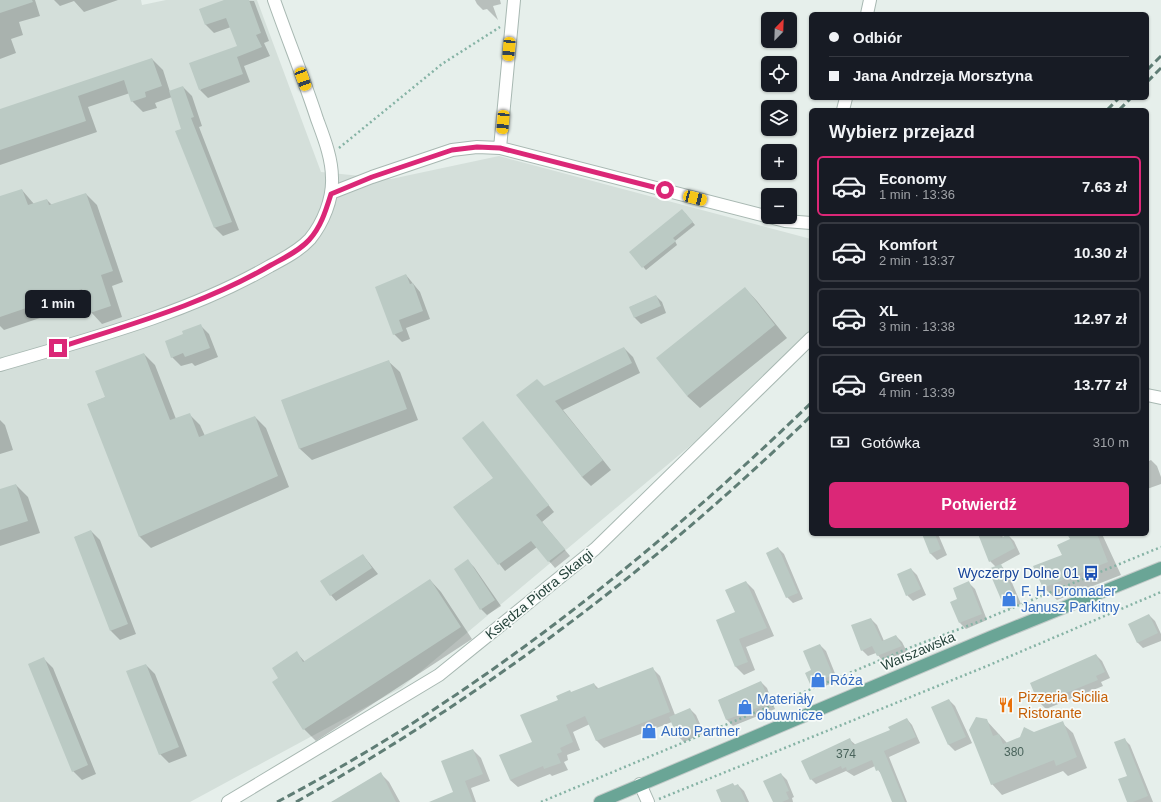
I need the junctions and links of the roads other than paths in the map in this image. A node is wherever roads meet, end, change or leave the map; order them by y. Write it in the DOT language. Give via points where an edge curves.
graph roads {
  1 [pos="274,0"];
  2 [pos="514,0"];
  3 [pos="870,0"];
  4 [pos="867,12"];
  5 [pos="500,148"];
  6 [pos="331,194"];
  7 [pos="809,223"];
  8 [pos="809,340"];
  9 [pos="0,365"];
  10 [pos="1149,395"];
  11 [pos="1161,398"];
  12 [pos="1161,568"];
  13 [pos="640,784"];
  14 [pos="228,802"];
  15 [pos="600,802"];
  16 [pos="648,802"];
  1 -- 6 [label="street" via="330,156"];
  2 -- 5 [label="street"];
  3 -- 4 [label="street"];
  5 -- 6 [label="street" via="452,150"];
  5 -- 7 [label="street" via="785,221"];
  6 -- 9 [label="street" via="323,219 309,240 252,277 191,305"];
  8 -- 14 [label="street, Księdza Piotra Skargi" via="595,549 445,670"];
  10 -- 11 [label="street"];
  12 -- 13 [label="main road, Warszawska"];
  13 -- 15 [label="main road, Warszawska"];
  13 -- 16 [label="street"];
}
